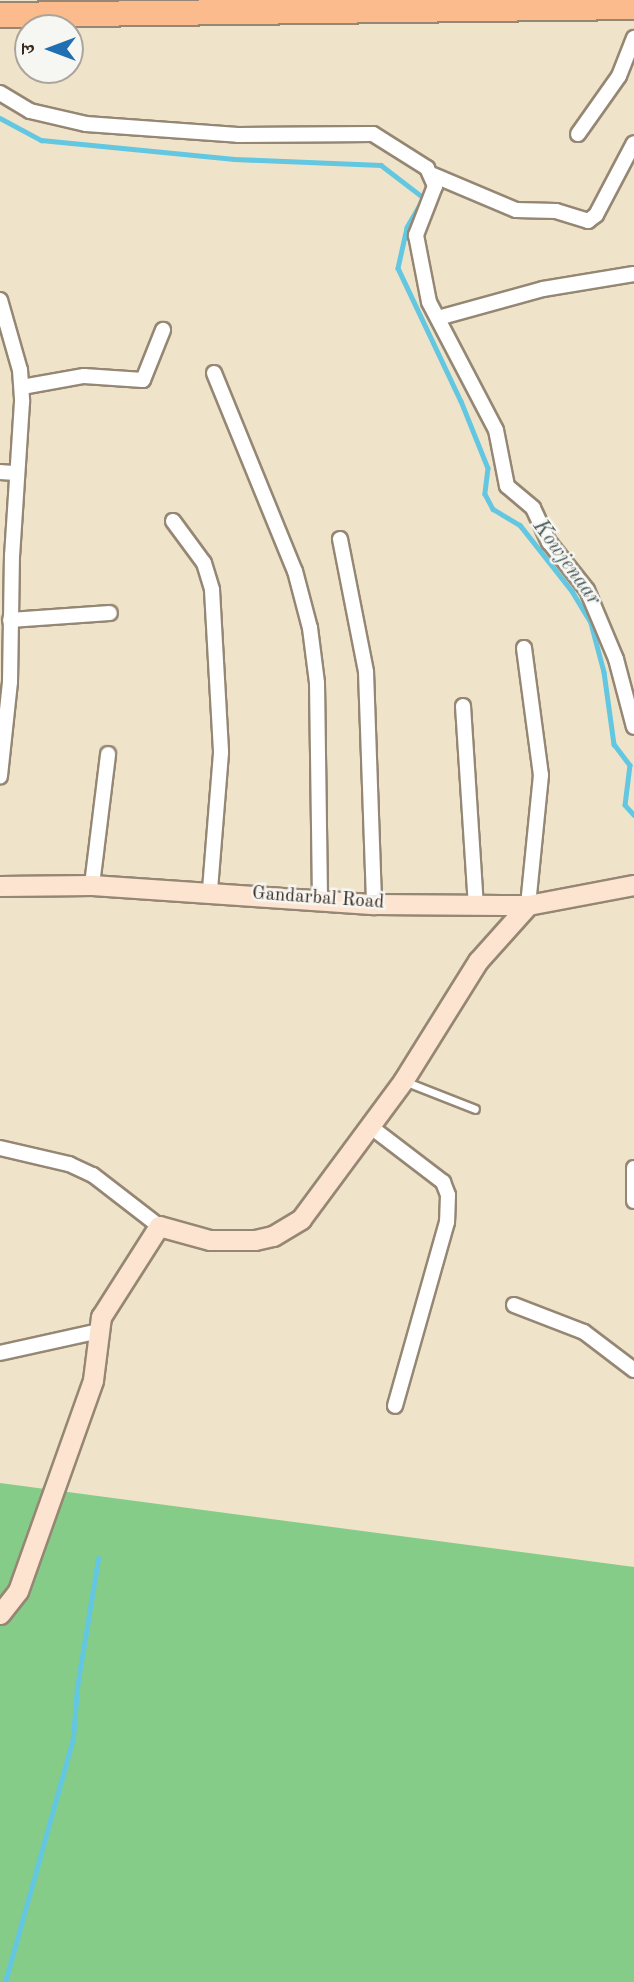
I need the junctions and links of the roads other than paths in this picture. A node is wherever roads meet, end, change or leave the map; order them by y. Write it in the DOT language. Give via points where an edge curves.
graph roads {
  1 [pos="634,6"];
  2 [pos="0,15"];
  3 [pos="634,38"];
  4 [pos="0,93"];
  5 [pos="578,134"];
  6 [pos="634,143"];
  7 [pos="433,175"];
  8 [pos="634,274"];
  9 [pos="0,300"];
  10 [pos="438,318"];
  11 [pos="163,330"];
  12 [pos="214,373"];
  13 [pos="22,387"];
  14 [pos="0,472"];
  15 [pos="16,473"];
  16 [pos="173,521"];
  17 [pos="340,539"];
  18 [pos="110,613"];
  19 [pos="10,620"];
  20 [pos="524,648"];
  21 [pos="463,706"];
  22 [pos="634,727"];
  23 [pos="108,754"];
  24 [pos="0,776"];
  25 [pos="92,885"];
  26 [pos="634,885"];
  27 [pos="0,886"];
  28 [pos="210,890"];
  29 [pos="320,901"];
  30 [pos="374,904"];
  31 [pos="476,905"];
  32 [pos="528,905"];
  33 [pos="403,1081"];
  34 [pos="475,1109"];
  35 [pos="371,1127"];
  36 [pos="0,1148"];
  37 [pos="634,1168"];
  38 [pos="634,1201"];
  39 [pos="159,1226"];
  40 [pos="514,1305"];
  41 [pos="99,1331"];
  42 [pos="0,1353"];
  43 [pos="634,1370"];
  44 [pos="395,1406"];
  45 [pos="0,1614"];
  1 -- 2 [label="highway"];
  3 -- 5 [label="street" via="619,76"];
  4 -- 7 [label="street" via="30,111 86,124 238,135 373,134"];
  6 -- 7 [label="street" via="596,215 588,221 556,211 516,210"];
  7 -- 10 [label="street" via="435,186 416,235 426,292"];
  8 -- 10 [label="street" via="543,289"];
  9 -- 13 [label="street"];
  10 -- 22 [label="street" via="496,430 507,486 533,509 549,541 587,590 616,659"];
  11 -- 13 [label="street" via="143,380 84,376"];
  12 -- 29 [label="street" via="295,571 310,628 317,683"];
  13 -- 15 [label="street"];
  14 -- 15 [label="street"];
  15 -- 19 [label="street"];
  16 -- 28 [label="street" via="204,563 212,590 221,752"];
  17 -- 30 [label="street" via="366,673"];
  18 -- 19 [label="street"];
  19 -- 24 [label="street" via="10,682"];
  20 -- 32 [label="street" via="541,775"];
  21 -- 31 [label="street"];
  23 -- 25 [label="street"];
  25 -- 27 [label="street, Gandarbal Road"];
  25 -- 28 [label="street, Gandarbal Road"];
  26 -- 32 [label="street, Gandarbal Road"];
  28 -- 29 [label="street, Gandarbal Road"];
  29 -- 30 [label="street, Gandarbal Road"];
  30 -- 31 [label="street, Gandarbal Road"];
  31 -- 32 [label="street, Gandarbal Road"];
  32 -- 33 [label="street" via="478,961"];
  33 -- 34 [label="lane"];
  33 -- 35 [label="street"];
  35 -- 39 [label="street" via="315,1206 273,1236 210,1240"];
  35 -- 44 [label="street" via="443,1182 448,1195 447,1222"];
  36 -- 39 [label="street" via="59,1161 93,1175"];
  37 -- 38 [label="street"];
  39 -- 41 [label="street" via="109,1301"];
  40 -- 43 [label="street" via="584,1332"];
  41 -- 42 [label="street"];
  41 -- 45 [label="street" via="93,1380 18,1591"];
}
